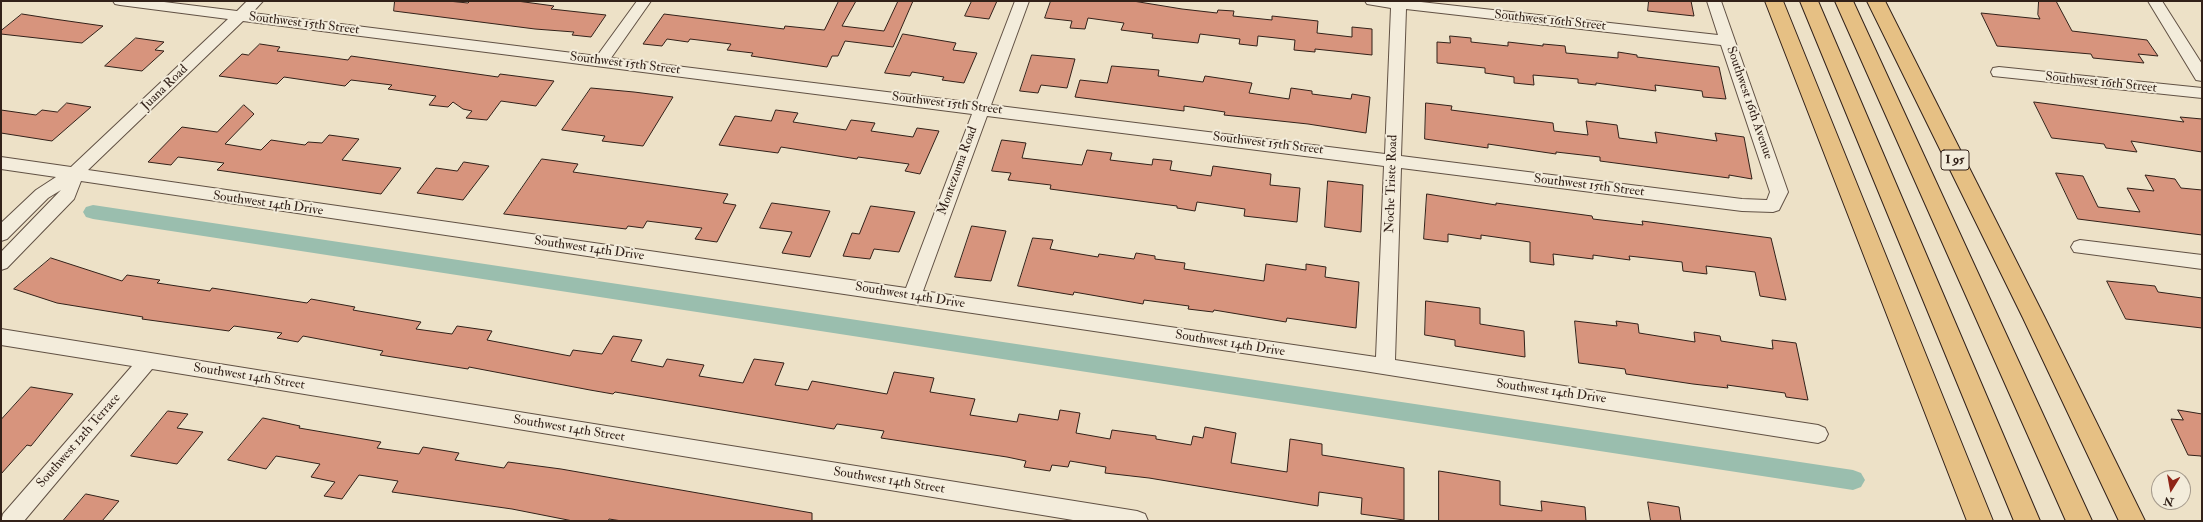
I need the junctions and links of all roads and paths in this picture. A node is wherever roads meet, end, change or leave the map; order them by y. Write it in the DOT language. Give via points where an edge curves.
graph roads {
  1 [pos="120,1"];
  2 [pos="256,1"];
  3 [pos="644,1"];
  4 [pos="1022,1"];
  5 [pos="1372,1"];
  6 [pos="1714,1"];
  7 [pos="1774,1"];
  8 [pos="1809,1"];
  9 [pos="1844,1"];
  10 [pos="1876,1"];
  11 [pos="2155,1"];
  12 [pos="1399,2"];
  13 [pos="240,16"];
  14 [pos="1728,41"];
  15 [pos="602,61"];
  16 [pos="1999,72"];
  17 [pos="2202,76"];
  18 [pos="2202,93"];
  19 [pos="982,109"];
  20 [pos="1393,160"];
  21 [pos="1,163"];
  22 [pos="74,174"];
  23 [pos="1773,206"];
  24 [pos="1,234"];
  25 [pos="2080,247"];
  26 [pos="1,262"];
  27 [pos="2202,262"];
  28 [pos="912,296"];
  29 [pos="1,337"];
  30 [pos="148,361"];
  31 [pos="1385,367"];
  32 [pos="1818,434"];
  33 [pos="1108,519"];
  34 [pos="11,521"];
  35 [pos="1137,521"];
  36 [pos="1980,521"];
  37 [pos="2027,521"];
  38 [pos="2079,521"];
  39 [pos="2132,521"];
  1 -- 13 [label="street, Southwest 15th Street"];
  2 -- 13 [label="street, Juana Road"];
  3 -- 15 [label="street"];
  4 -- 19 [label="street, Montezuma Road"];
  5 -- 12 [label="street, Southwest 16th Street"];
  6 -- 14 [label="street, Southwest 16th Avenue"];
  7 -- 36 [label="highway"];
  8 -- 37 [label="highway"];
  9 -- 38 [label="highway"];
  10 -- 39 [label="highway, I 95"];
  11 -- 17 [label="street"];
  12 -- 14 [label="street, Southwest 16th Street"];
  12 -- 20 [label="street, Noche Triste Road"];
  13 -- 15 [label="street, Southwest 15th Street"];
  13 -- 22 [label="street, Juana Road"];
  14 -- 23 [label="street, Southwest 16th Avenue" via="1779,192"];
  15 -- 19 [label="street, Southwest 15th Street"];
  16 -- 18 [label="street, Southwest 16th Street"];
  19 -- 20 [label="street, Southwest 15th Street"];
  19 -- 28 [label="street, Montezuma Road"];
  20 -- 23 [label="street, Southwest 15th Street" via="1742,206"];
  20 -- 31 [label="street, Noche Triste Road"];
  21 -- 22 [label="street, Southwest 14th Drive"];
  22 -- 24 [label="street, Juana Road" via="42,194"];
  22 -- 26 [label="street" via="68,196"];
  22 -- 28 [label="street, Southwest 14th Drive"];
  25 -- 27 [label="street"];
  28 -- 31 [label="street, Southwest 14th Drive"];
  29 -- 30 [label="street, Southwest 14th Street"];
  30 -- 33 [label="street, Southwest 14th Street"];
  30 -- 34 [label="street, Southwest 12th Terrace"];
  31 -- 32 [label="street, Southwest 14th Drive"];
  33 -- 35 [label="street, Southwest 14th Street"];
}
